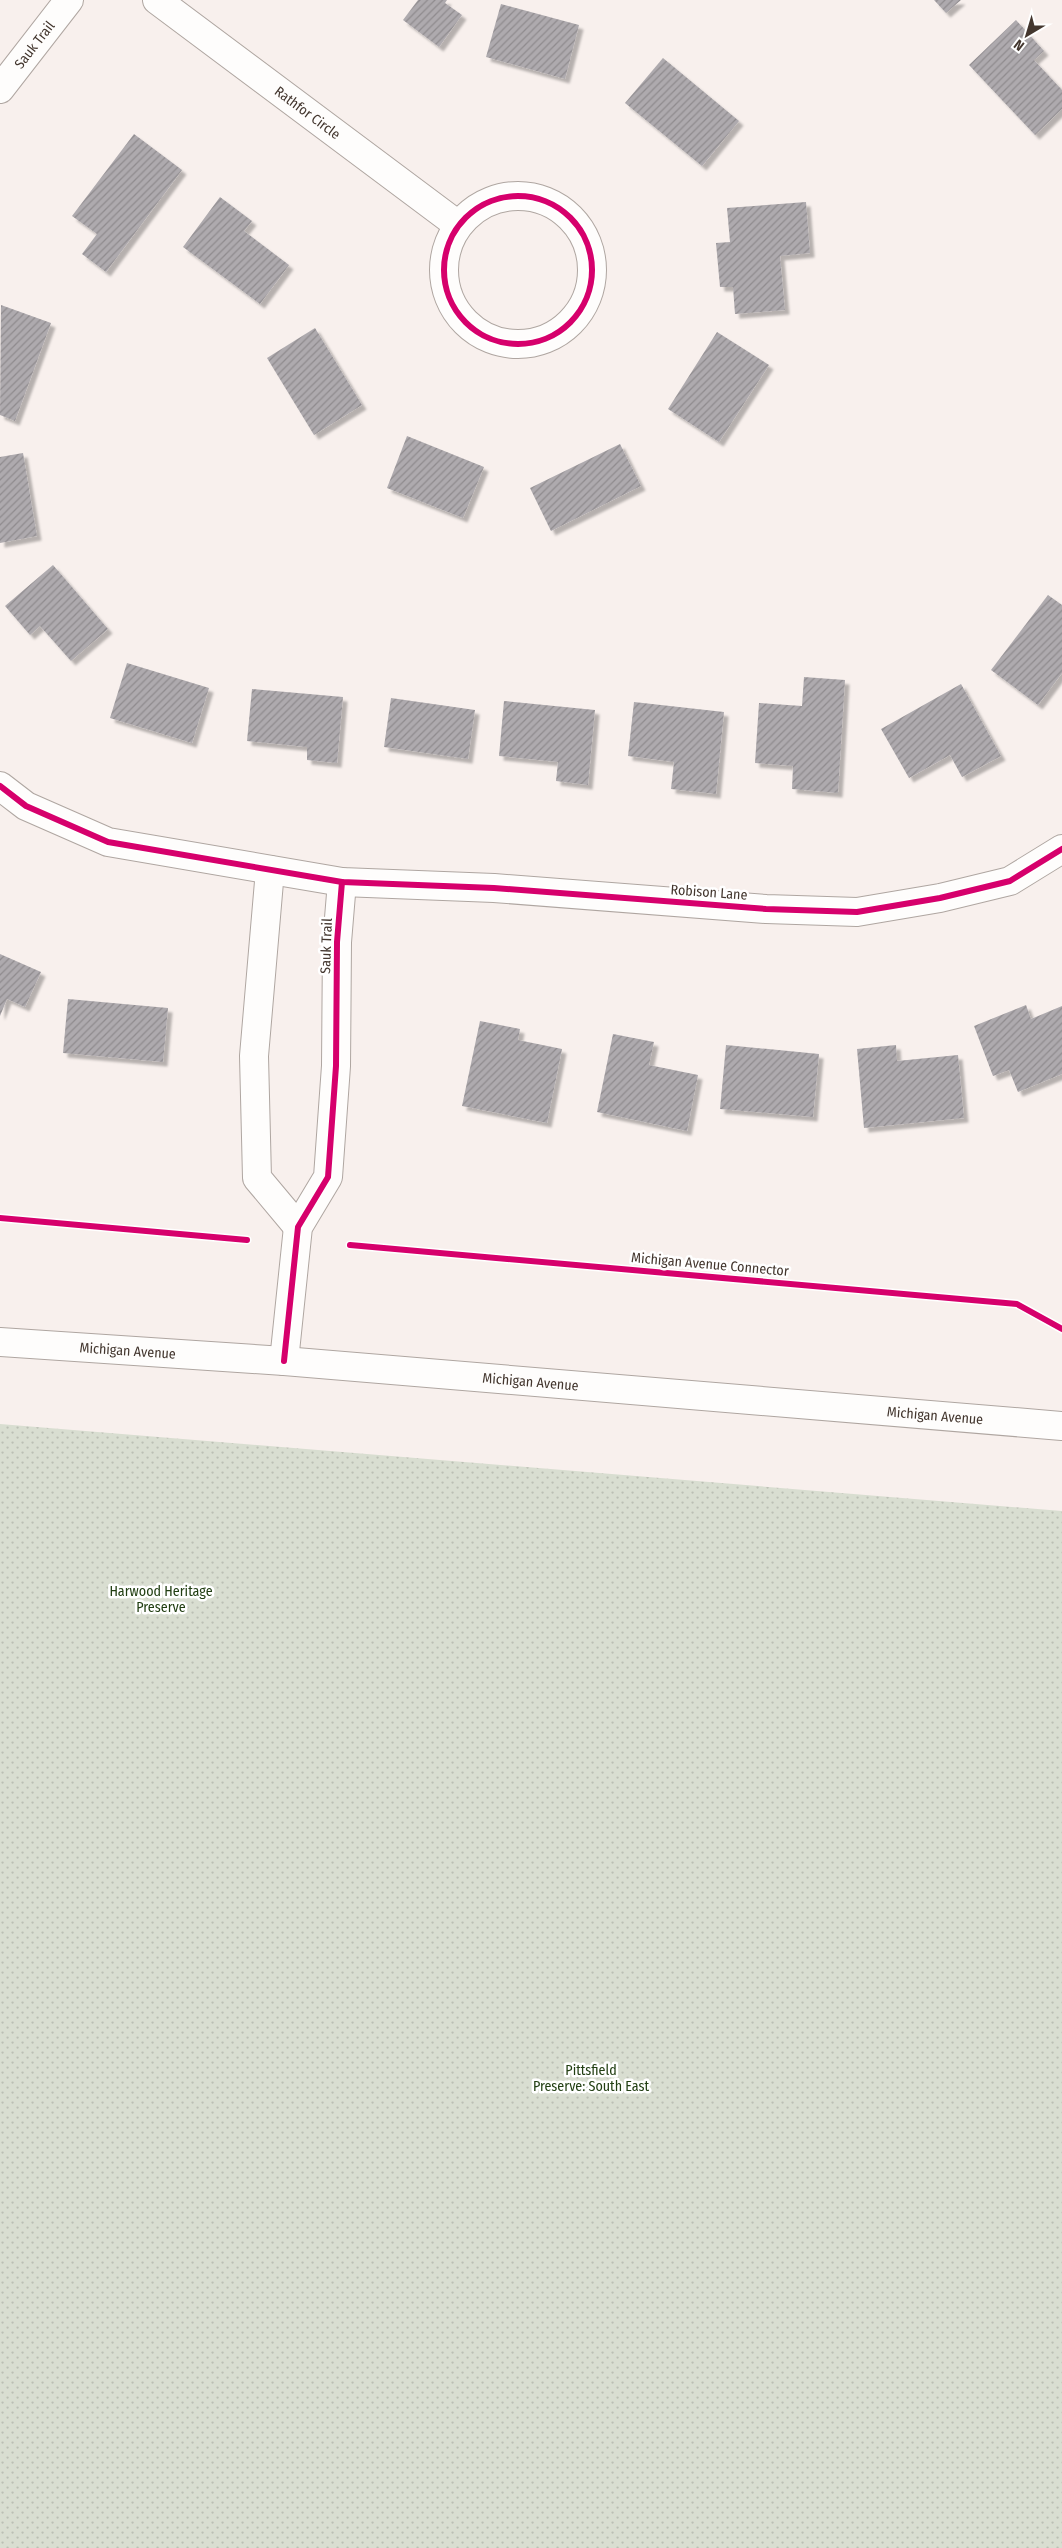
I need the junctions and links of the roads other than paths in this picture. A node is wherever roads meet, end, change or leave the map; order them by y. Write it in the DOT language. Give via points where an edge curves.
graph roads {
  1 [pos="69,0"];
  2 [pos="157,0"];
  3 [pos="0,90"];
  4 [pos="458,225"];
  5 [pos="0,786"];
  6 [pos="1062,849"];
  7 [pos="270,870"];
  8 [pos="342,882"];
  9 [pos="298,1227"];
  10 [pos="0,1342"];
  11 [pos="284,1361"];
  12 [pos="1062,1426"];
  1 -- 3 [label="main road, Sauk Trail"];
  2 -- 4 [label="main road, Rathfor Circle"];
  4 -- 4 [label="main road" via="447,248 443,273 449,298 462,319 482,335 506,344 530,344 554,336 575,320 593,276 591,252 582,230 566,212 545,199 521,195 497,198 475,209"];
  5 -- 7 [label="main road" via="26,806 108,842"];
  6 -- 8 [label="main road, Robison Lane" via="1010,881 940,898 857,912 757,908 494,888"];
  7 -- 8 [label="main road"];
  7 -- 9 [label="main road" via="254,1056 257,1178"];
  8 -- 9 [label="main road, Sauk Trail" via="336,1066 328,1177"];
  9 -- 11 [label="main road, Sauk Trail"];
  10 -- 11 [label="main road, Michigan Avenue"];
  11 -- 12 [label="main road, Michigan Avenue"];
}
